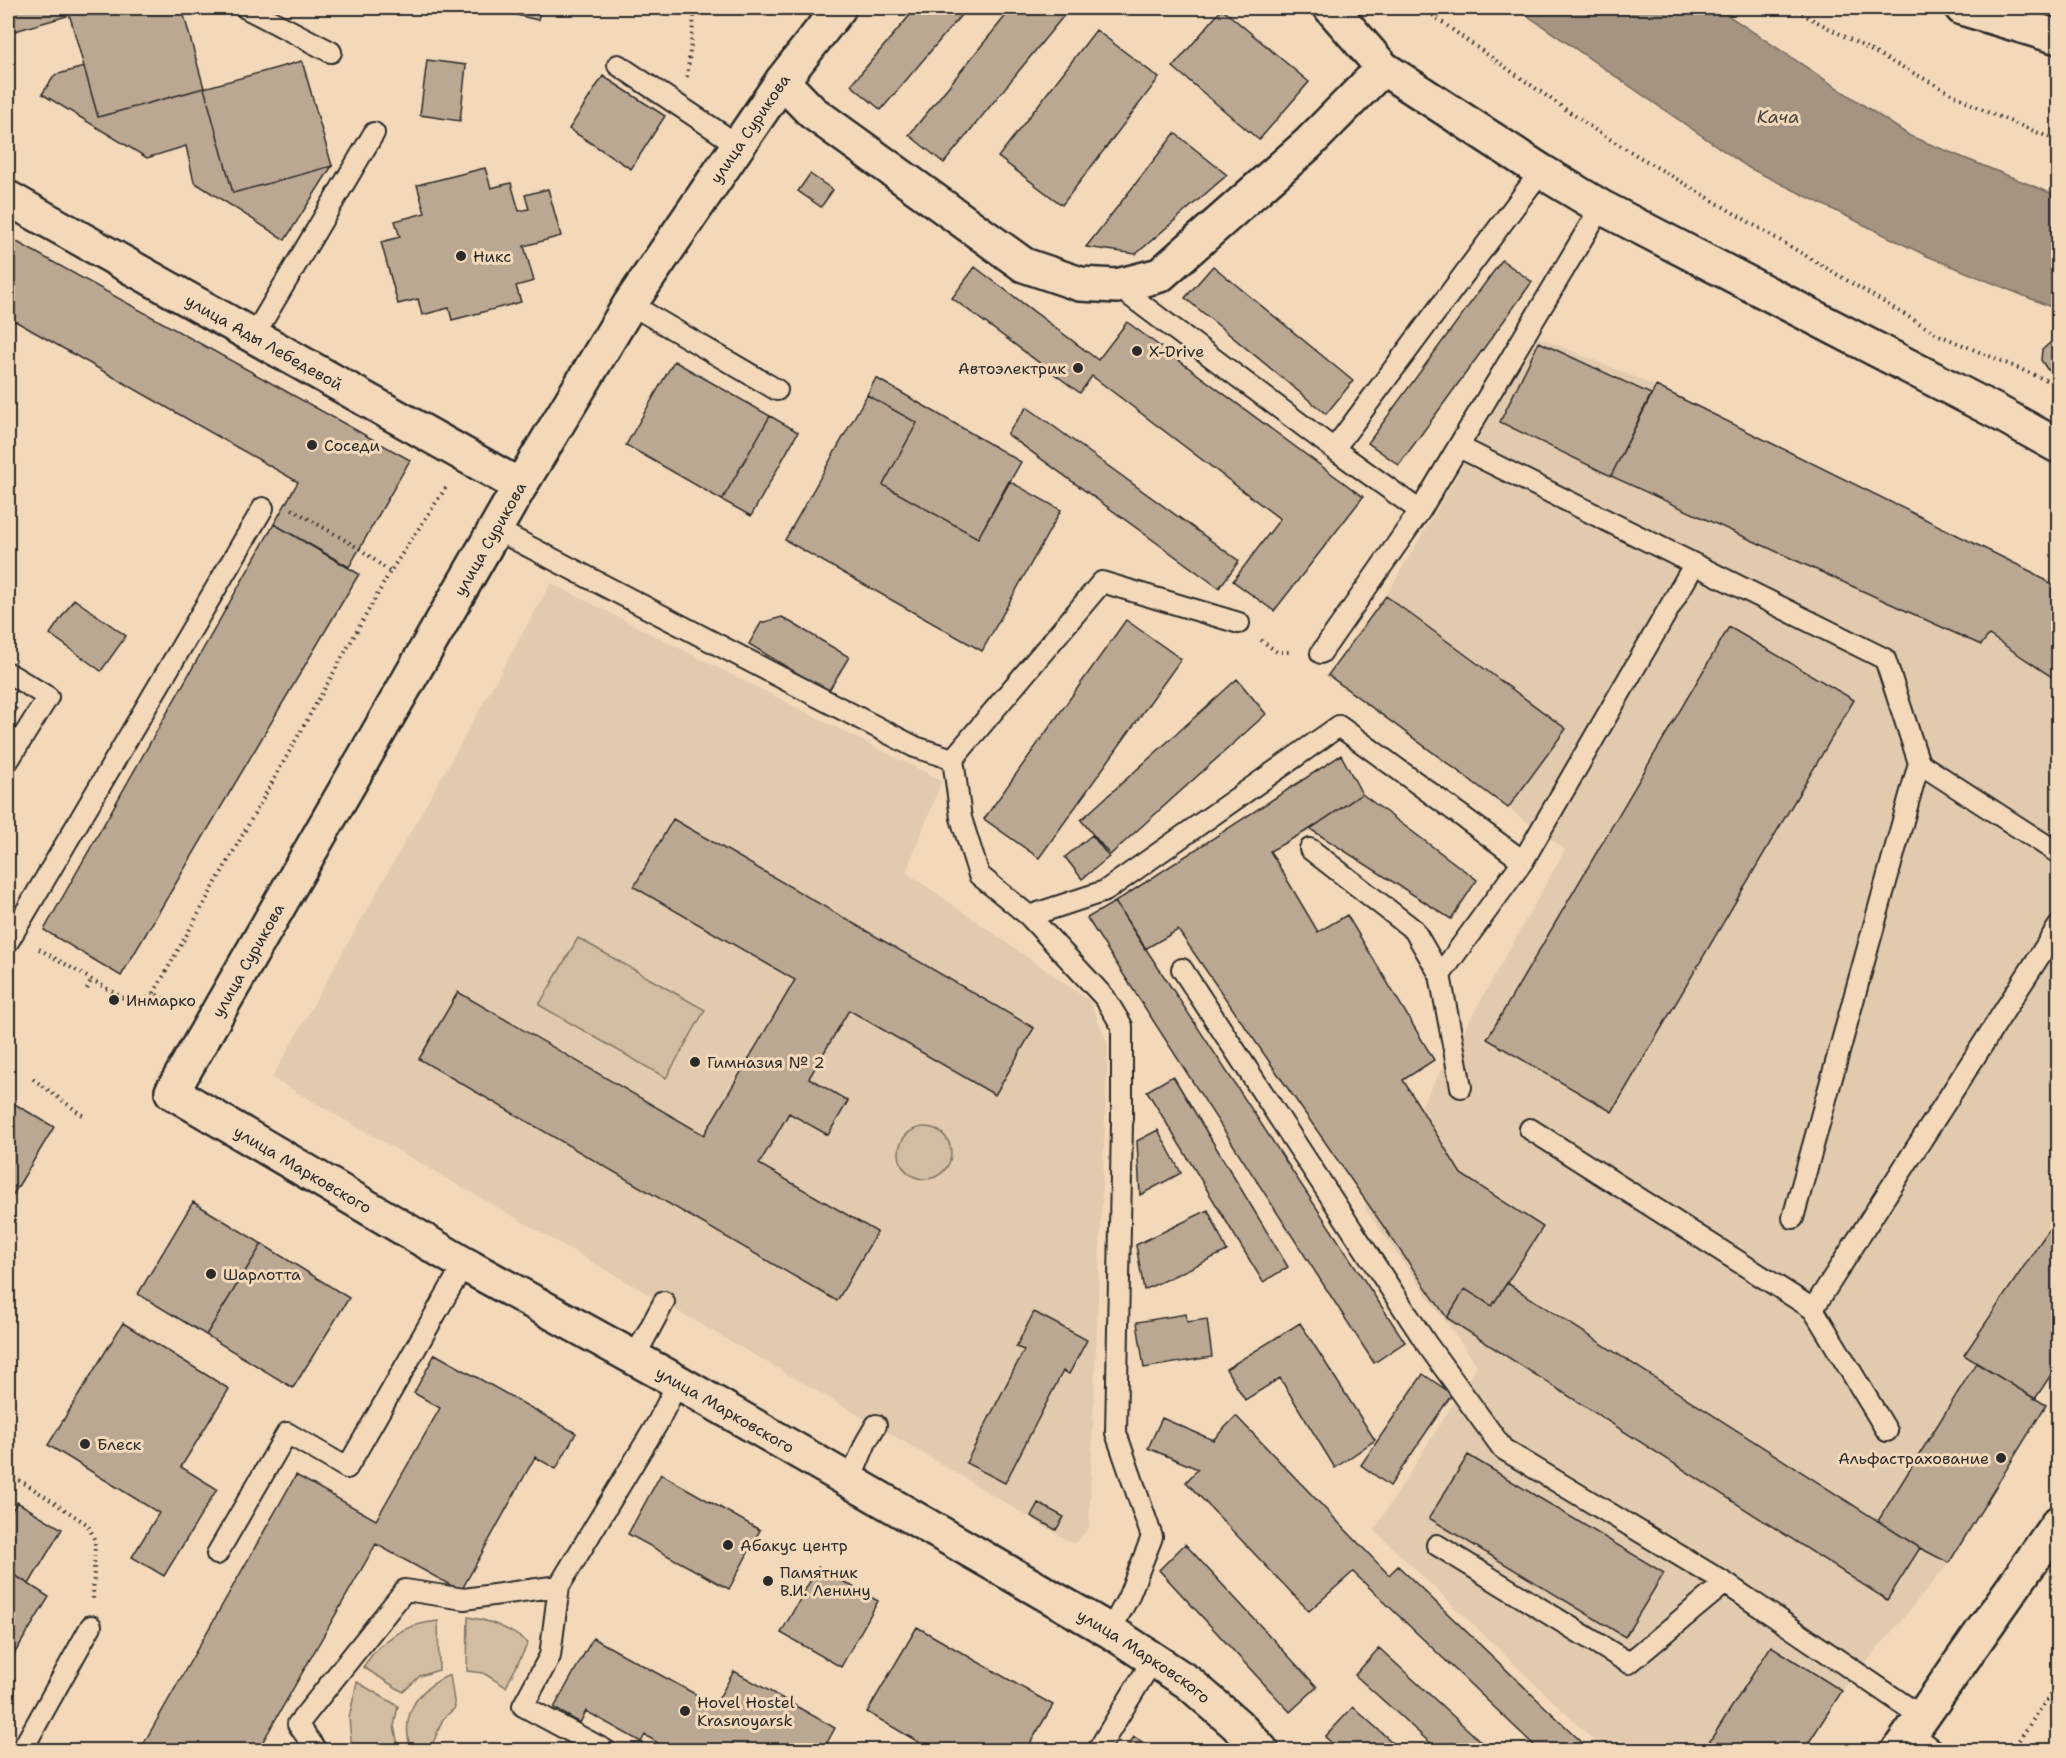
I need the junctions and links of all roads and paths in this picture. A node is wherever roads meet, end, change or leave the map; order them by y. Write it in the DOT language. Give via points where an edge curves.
graph roads {
  1 [pos="246,8"];
  2 [pos="694,8"];
  3 [pos="839,8"];
  4 [pos="1331,8"];
  5 [pos="1423,8"];
  6 [pos="1791,8"];
  7 [pos="1962,8"];
  8 [pos="2058,37"];
  9 [pos="331,52"];
  10 [pos="618,65"];
  11 [pos="1383,68"];
  12 [pos="782,81"];
  13 [pos="684,108"];
  14 [pos="374,133"];
  15 [pos="2058,141"];
  16 [pos="738,145"];
  17 [pos="1541,171"];
  18 [pos="8,198"];
  19 [pos="1601,207"];
  20 [pos="1117,286"];
  21 [pos="630,304"];
  22 [pos="253,337"];
  23 [pos="2058,385"];
  24 [pos="777,390"];
  25 [pos="2058,446"];
  26 [pos="1459,447"];
  27 [pos="1334,449"];
  28 [pos="467,455"];
  29 [pos="520,486"];
  30 [pos="285,505"];
  31 [pos="263,508"];
  32 [pos="1420,511"];
  33 [pos="495,529"];
  34 [pos="1694,565"];
  35 [pos="390,572"];
  36 [pos="1239,623"];
  37 [pos="1322,652"];
  38 [pos="8,673"];
  39 [pos="953,759"];
  40 [pos="8,761"];
  41 [pos="1919,763"];
  42 [pos="1310,849"];
  43 [pos="2058,853"];
  44 [pos="1523,861"];
  45 [pos="1029,916"];
  46 [pos="2058,927"];
  47 [pos="10,938"];
  48 [pos="1182,969"];
  49 [pos="1440,975"];
  50 [pos="92,980"];
  51 [pos="87,989"];
  52 [pos="154,993"];
  53 [pos="172,1004"];
  54 [pos="33,1080"];
  55 [pos="1461,1087"];
  56 [pos="172,1092"];
  57 [pos="85,1117"];
  58 [pos="1530,1129"];
  59 [pos="1793,1218"];
  60 [pos="464,1264"];
  61 [pos="664,1302"];
  62 [pos="1813,1309"];
  63 [pos="634,1358"];
  64 [pos="678,1382"];
  65 [pos="876,1425"];
  66 [pos="1887,1431"];
  67 [pos="8,1475"];
  68 [pos="850,1481"];
  69 [pos="2058,1523"];
  70 [pos="1437,1545"];
  71 [pos="217,1554"];
  72 [pos="1725,1583"];
  73 [pos="559,1586"];
  74 [pos="92,1626"];
  75 [pos="1110,1631"];
  76 [pos="1154,1658"];
  77 [pos="2058,1684"];
  78 [pos="1917,1738"];
  79 [pos="22,1750"];
  80 [pos="316,1750"];
  81 [pos="605,1750"];
  82 [pos="1098,1750"];
  83 [pos="1261,1750"];
  84 [pos="2012,1750"];
  1 -- 9 [label="lane"];
  2 -- 13 [label="path"];
  3 -- 12 [label="street, улица Сурикова"];
  4 -- 11 [label="street"];
  5 -- 23 [label="path" via="1601,134 1939,335"];
  6 -- 15 [label="path" via="1985,111"];
  7 -- 8 [label="street"];
  10 -- 13 [label="lane"];
  11 -- 17 [label="street"];
  11 -- 20 [label="street" via="1308,144 1160,275"];
  12 -- 16 [label="street, улица Сурикова"];
  12 -- 20 [label="street" via="812,112 1024,265 1080,284"];
  13 -- 16 [label="lane"];
  14 -- 22 [label="lane"];
  16 -- 21 [label="street, улица Сурикова"];
  17 -- 19 [label="street"];
  17 -- 27 [label="lane"];
  18 -- 22 [label="street, улица Ады Лебедевой"];
  19 -- 25 [label="street"];
  19 -- 26 [label="lane"];
  20 -- 27 [label="lane"];
  21 -- 24 [label="lane"];
  21 -- 29 [label="street, улица Сурикова"];
  22 -- 28 [label="street, улица Ады Лебедевой"];
  26 -- 32 [label="lane"];
  26 -- 34 [label="lane"];
  27 -- 32 [label="lane"];
  28 -- 29 [label="street, улица Ады Лебедевой"];
  28 -- 35 [label="path"];
  29 -- 33 [label="street, улица Сурикова"];
  30 -- 35 [label="path" via="360,549"];
  31 -- 47 [label="lane"];
  32 -- 37 [label="lane"];
  33 -- 39 [label="lane" via="915,747"];
  33 -- 56 [label="street, улица Сурикова"];
  34 -- 41 [label="lane" via="1885,659"];
  34 -- 44 [label="lane"];
  35 -- 52 [label="path"];
  36 -- 37 [label="path" via="1276,652"];
  36 -- 39 [label="lane" via="1102,582"];
  38 -- 40 [label="lane" via="48,697"];
  39 -- 45 [label="lane" via="961,818 980,875"];
  41 -- 43 [label="lane"];
  41 -- 59 [label="lane"];
  42 -- 49 [label="lane" via="1414,930"];
  44 -- 45 [label="lane" via="1339,726 1105,891"];
  44 -- 49 [label="lane"];
  45 -- 75 [label="lane" via="1106,998 1122,1026 1116,1432 1152,1537"];
  46 -- 62 [label="lane"];
  47 -- 50 [label="path"];
  48 -- 72 [label="lane" via="1426,1343 1503,1449"];
  49 -- 55 [label="lane"];
  50 -- 51 [label="path"];
  50 -- 52 [label="path" via="137,1006"];
  52 -- 53 [label="path"];
  54 -- 57 [label="path"];
  56 -- 60 [label="street, улица Марковского"];
  58 -- 62 [label="lane"];
  60 -- 63 [label="street, улица Марковского"];
  60 -- 71 [label="lane" via="347,1468 286,1433"];
  61 -- 63 [label="lane"];
  62 -- 66 [label="lane"];
  63 -- 64 [label="street, улица Марковского"];
  64 -- 68 [label="street, улица Марковского"];
  64 -- 73 [label="lane" via="657,1424"];
  65 -- 68 [label="lane"];
  67 -- 74 [label="path" via="88,1525 95,1541"];
  68 -- 75 [label="street, улица Марковского"];
  69 -- 78 [label="street"];
  70 -- 72 [label="lane" via="1629,1663"];
  72 -- 78 [label="lane"];
  73 -- 80 [label="lane" via="464,1599 405,1590 298,1724"];
  73 -- 81 [label="lane" via="550,1656 523,1706"];
  74 -- 79 [label="lane"];
  75 -- 76 [label="street, улица Марковского"];
  76 -- 82 [label="lane"];
  76 -- 83 [label="street, улица Марковского" via="1190,1683"];
  77 -- 84 [label="path"];
}
